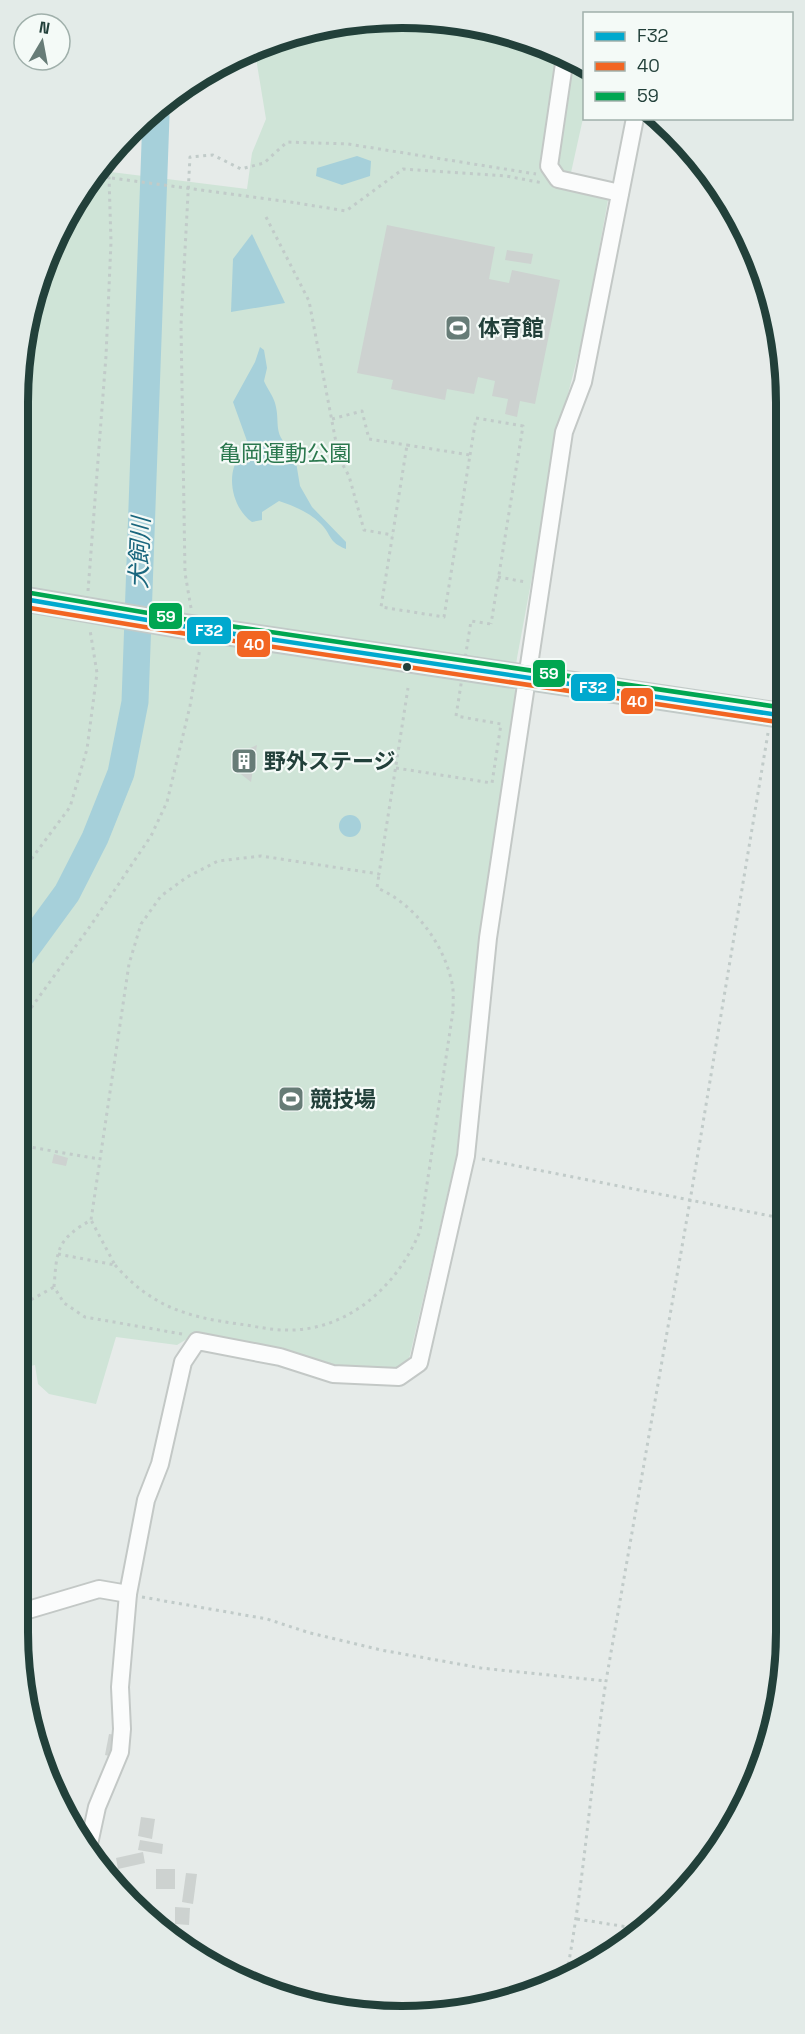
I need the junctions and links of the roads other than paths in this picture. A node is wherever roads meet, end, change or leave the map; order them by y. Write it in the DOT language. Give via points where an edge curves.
graph roads {
  1 [pos="564,65"];
  2 [pos="635,120"];
  3 [pos="620,193"];
  4 [pos="28,600"];
  5 [pos="525,676"];
  6 [pos="776,714"];
  7 [pos="128,1594"];
  8 [pos="28,1609"];
  9 [pos="91,1838"];
  1 -- 3 [label="street" via="549,166 551,178"];
  2 -- 3 [label="street"];
  3 -- 5 [label="street" via="583,382 564,432"];
  4 -- 5 [label="highway"];
  5 -- 6 [label="highway"];
  5 -- 7 [label="street" via="488,938 466,1156 419,1363 399,1377 333,1374 280,1357 198,1341 183,1362 160,1464 146,1500"];
  7 -- 8 [label="street" via="99,1589"];
  7 -- 9 [label="street" via="120,1687 120,1752 97,1807"];
}
